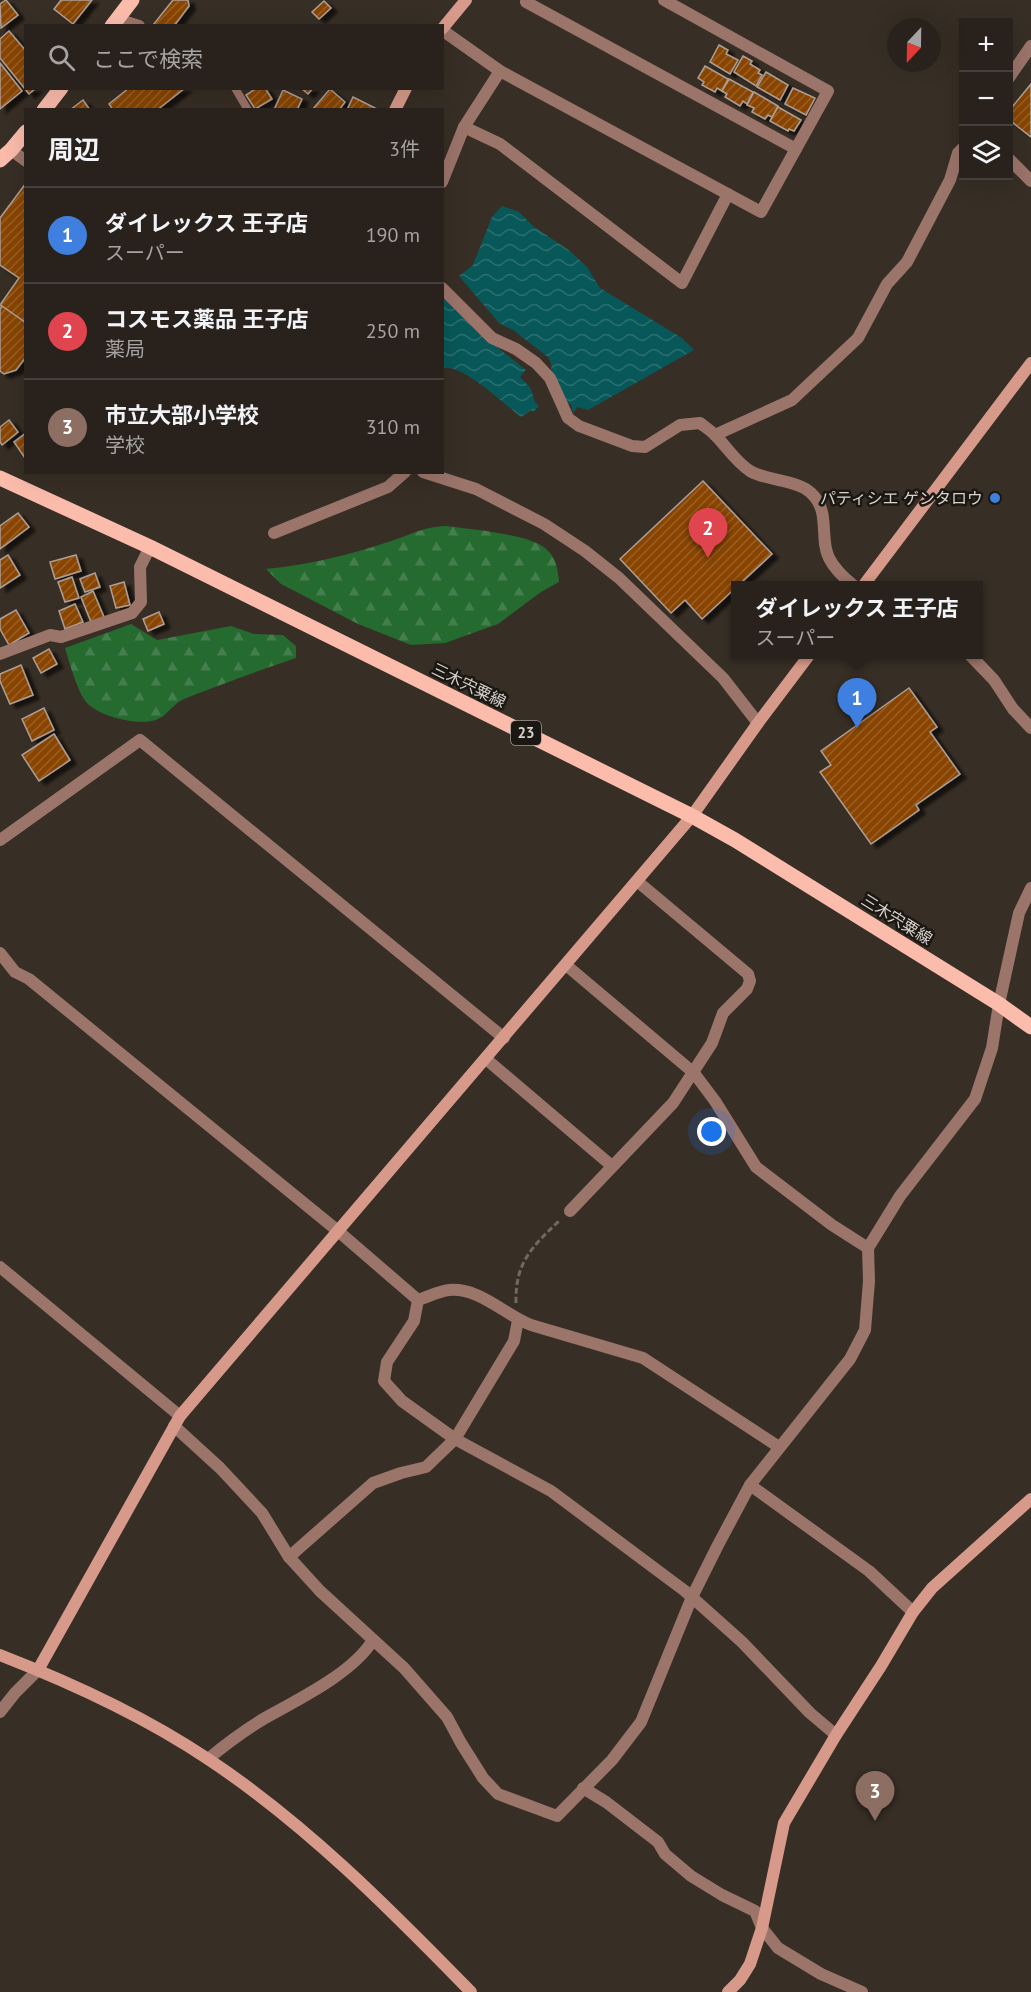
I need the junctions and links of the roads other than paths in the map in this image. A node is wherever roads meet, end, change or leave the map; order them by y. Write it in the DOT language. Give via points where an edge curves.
graph roads {
  1 [pos="132,0"];
  2 [pos="466,0"];
  3 [pos="527,0"];
  4 [pos="664,0"];
  5 [pos="115,22"];
  6 [pos="444,27"];
  7 [pos="444,30"];
  8 [pos="1031,46"];
  9 [pos="500,72"];
  10 [pos="1013,73"];
  11 [pos="59,90"];
  12 [pos="236,90"];
  13 [pos="405,90"];
  14 [pos="46,108"];
  15 [pos="248,108"];
  16 [pos="396,108"];
  17 [pos="464,128"];
  18 [pos="24,134"];
  19 [pos="796,149"];
  20 [pos="959,152"];
  21 [pos="5,155"];
  22 [pos="24,160"];
  23 [pos="1013,163"];
  24 [pos="444,177"];
  25 [pos="1031,181"];
  26 [pos="728,194"];
  27 [pos="444,290"];
  28 [pos="1031,363"];
  29 [pos="715,435"];
  30 [pos="403,474"];
  31 [pos="429,474"];
  32 [pos="0,478"];
  33 [pos="274,533"];
  34 [pos="150,547"];
  35 [pos="848,581"];
  36 [pos="866,581"];
  37 [pos="0,654"];
  38 [pos="806,659"];
  39 [pos="974,659"];
  40 [pos="758,723"];
  41 [pos="1031,728"];
  42 [pos="692,816"];
  43 [pos="0,840"];
  44 [pos="637,881"];
  45 [pos="1031,888"];
  46 [pos="0,953"];
  47 [pos="566,965"];
  48 [pos="999,1004"];
  49 [pos="1031,1027"];
  50 [pos="504,1038"];
  51 [pos="486,1059"];
  52 [pos="694,1073"];
  53 [pos="612,1166"];
  54 [pos="570,1211"];
  55 [pos="338,1231"];
  56 [pos="868,1248"];
  57 [pos="0,1267"];
  58 [pos="418,1300"];
  59 [pos="518,1320"];
  60 [pos="177,1421"];
  61 [pos="455,1439"];
  62 [pos="779,1447"];
  63 [pos="750,1485"];
  64 [pos="1031,1499"];
  65 [pos="289,1557"];
  66 [pos="692,1597"];
  67 [pos="913,1612"];
  68 [pos="373,1640"];
  69 [pos="0,1654"];
  70 [pos="39,1670"];
  71 [pos="0,1712"];
  72 [pos="836,1735"];
  73 [pos="208,1759"];
  74 [pos="583,1788"];
  75 [pos="762,1928"];
  76 [pos="471,1992"];
  77 [pos="728,1992"];
  78 [pos="862,1992"];
  1 -- 5 [label="main road"];
  2 -- 6 [label="street"];
  3 -- 19 [label="street"];
  4 -- 19 [label="street" via="828,91"];
  7 -- 9 [label="street"];
  8 -- 10 [label="street"];
  9 -- 17 [label="street"];
  9 -- 26 [label="street"];
  11 -- 14 [label="main road"];
  12 -- 15 [label="lane"];
  13 -- 16 [label="street"];
  17 -- 24 [label="street"];
  17 -- 26 [label="street" via="500,144 682,283"];
  18 -- 21 [label="main road"];
  19 -- 26 [label="street" via="761,212"];
  20 -- 29 [label="street" via="950,180 907,261 887,284 858,338 792,400"];
  21 -- 22 [label="street"];
  23 -- 25 [label="street"];
  27 -- 29 [label="street" via="492,338 536,363 550,378 568,418 579,426 645,447 680,425 700,423"];
  28 -- 36 [label="street"];
  29 -- 35 [label="street" via="733,458 751,471 811,492 821,507 828,556"];
  30 -- 33 [label="street" via="388,488"];
  31 -- 40 [label="street" via="476,489 585,551 619,578 723,678"];
  32 -- 34 [label="main road, 三木宍粟線 / 23"];
  34 -- 37 [label="street" via="140,567 141,602 132,613 61,637 50,635"];
  34 -- 42 [label="main road, 三木宍粟線 / 23"];
  38 -- 40 [label="street"];
  39 -- 41 [label="street"];
  40 -- 42 [label="street"];
  42 -- 44 [label="street"];
  42 -- 48 [label="main road, 三木宍粟線 / 23"];
  43 -- 50 [label="street" via="140,740"];
  44 -- 47 [label="street"];
  44 -- 52 [label="street" via="748,974 747,989 723,1013 712,1043"];
  45 -- 48 [label="street" via="1020,913"];
  46 -- 55 [label="street" via="15,972 29,979"];
  47 -- 50 [label="street"];
  47 -- 52 [label="street"];
  48 -- 49 [label="main road, 三木宍粟線 / 23"];
  48 -- 56 [label="street" via="992,1048 975,1099 900,1196"];
  50 -- 51 [label="street"];
  51 -- 53 [label="street"];
  51 -- 55 [label="street"];
  52 -- 53 [label="street" via="673,1103"];
  52 -- 56 [label="street" via="756,1167"];
  53 -- 54 [label="street"];
  55 -- 58 [label="street"];
  55 -- 60 [label="street"];
  56 -- 62 [label="street" via="865,1330 850,1359"];
  57 -- 60 [label="street"];
  58 -- 59 [label="street" via="450,1290 469,1292"];
  58 -- 61 [label="street" via="414,1321 387,1362 384,1381 402,1401"];
  59 -- 61 [label="street" via="514,1341"];
  59 -- 62 [label="street" via="643,1358"];
  60 -- 65 [label="street" via="262,1513"];
  60 -- 70 [label="street"];
  61 -- 65 [label="street" via="426,1467 373,1483"];
  61 -- 66 [label="street" via="551,1491"];
  62 -- 63 [label="street"];
  63 -- 66 [label="street"];
  63 -- 67 [label="street" via="869,1571"];
  64 -- 67 [label="street" via="932,1588"];
  65 -- 68 [label="street"];
  66 -- 72 [label="street"];
  66 -- 74 [label="street" via="641,1722 612,1760"];
  67 -- 72 [label="street"];
  68 -- 73 [label="street" via="365,1654 318,1688 262,1720"];
  68 -- 74 [label="street" via="447,1717 483,1778 498,1794 557,1816"];
  69 -- 70 [label="street"];
  70 -- 71 [label="street"];
  70 -- 73 [label="street" via="152,1725"];
  72 -- 75 [label="street" via="784,1823"];
  73 -- 76 [label="street" via="328,1852"];
  74 -- 75 [label="street" via="658,1842 664,1854 691,1876 755,1911"];
  75 -- 77 [label="street" via="750,1964"];
  75 -- 78 [label="street" via="778,1948 821,1974"];
}
